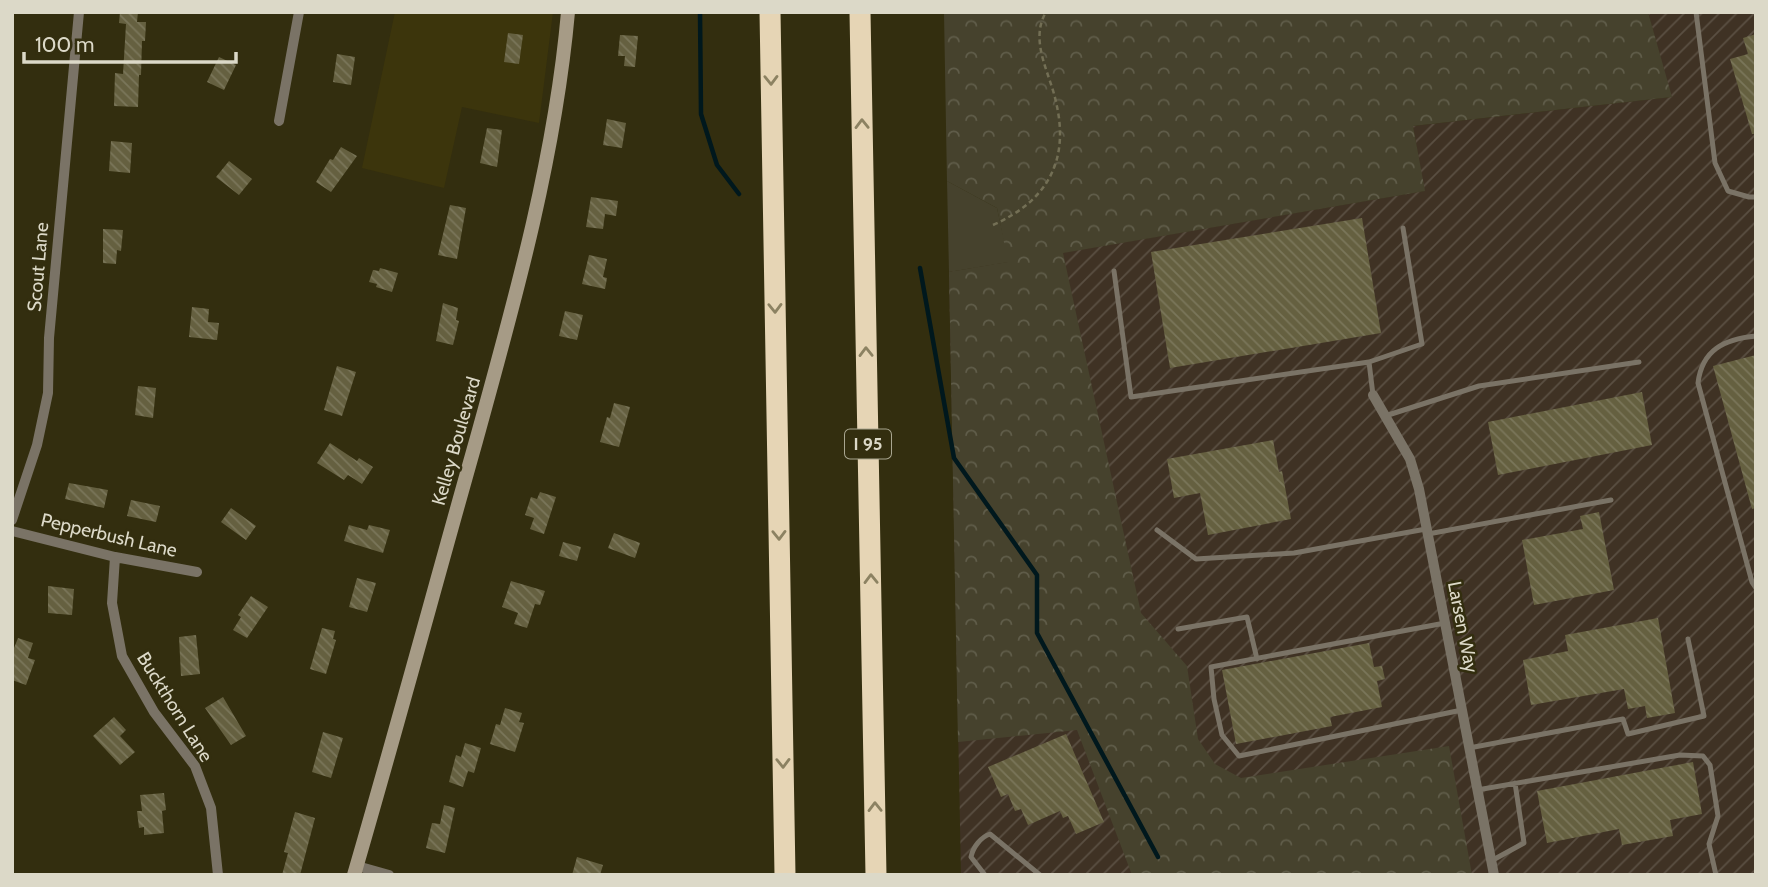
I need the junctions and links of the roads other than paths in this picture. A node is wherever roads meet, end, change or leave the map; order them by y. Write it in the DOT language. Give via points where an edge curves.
graph roads {
  1 [pos="79,12"];
  2 [pos="299,12"];
  3 [pos="568,12"];
  4 [pos="770,12"];
  5 [pos="860,12"];
  6 [pos="1696,12"];
  7 [pos="279,121"];
  8 [pos="1756,197"];
  9 [pos="1403,228"];
  10 [pos="1114,271"];
  11 [pos="1756,336"];
  12 [pos="1369,362"];
  13 [pos="1639,362"];
  14 [pos="1373,395"];
  15 [pos="1385,416"];
  16 [pos="1611,500"];
  17 [pos="12,520"];
  18 [pos="1157,530"];
  19 [pos="12,531"];
  20 [pos="1427,532"];
  21 [pos="115,557"];
  22 [pos="197,572"];
  23 [pos="1756,587"];
  24 [pos="1445,623"];
  25 [pos="1178,629"];
  26 [pos="1688,639"];
  27 [pos="1257,659"];
  28 [pos="1462,710"];
  29 [pos="1469,748"];
  30 [pos="1515,783"];
  31 [pos="1478,790"];
  32 [pos="1491,861"];
  33 [pos="356,870"];
  34 [pos="218,875"];
  35 [pos="389,875"];
  36 [pos="785,875"];
  37 [pos="876,875"];
  38 [pos="985,875"];
  39 [pos="1040,875"];
  40 [pos="1494,875"];
  41 [pos="1716,875"];
  1 -- 17 [label="street, Scout Lane" via="48,393 37,445"];
  2 -- 7 [label="street"];
  3 -- 33 [label="main road, Kelley Boulevard" via="554,118 512,307"];
  4 -- 36 [label="highway, one-way"];
  37 -- 5 [label="highway, I 95, one-way"];
  6 -- 8 [label="lane" via="1715,163 1728,191"];
  9 -- 12 [label="lane" via="1422,344"];
  10 -- 12 [label="lane" via="1131,397"];
  11 -- 23 [label="lane" via="1712,351 1700,369 1699,383"];
  12 -- 14 [label="lane"];
  13 -- 15 [label="lane" via="1479,386"];
  14 -- 15 [label="street, Larsen Way"];
  15 -- 20 [label="street, Larsen Way" via="1410,459"];
  16 -- 20 [label="lane"];
  18 -- 20 [label="lane" via="1196,559 1294,553"];
  19 -- 21 [label="street, Pepperbush Lane"];
  20 -- 24 [label="street, Larsen Way"];
  21 -- 22 [label="street, Pepperbush Lane"];
  21 -- 34 [label="street, Buckthorn Lane" via="112,603 122,656 154,712 195,766 211,808"];
  24 -- 27 [label="lane"];
  24 -- 28 [label="street, Larsen Way"];
  25 -- 27 [label="lane" via="1247,617"];
  26 -- 29 [label="lane" via="1704,716 1628,734 1623,719"];
  27 -- 28 [label="lane" via="1212,667 1222,735 1239,755"];
  28 -- 29 [label="street, Larsen Way"];
  29 -- 31 [label="street, Larsen Way"];
  30 -- 31 [label="lane"];
  30 -- 32 [label="lane" via="1524,843"];
  30 -- 41 [label="lane" via="1680,755 1703,756 1710,765 1718,816 1709,844"];
  31 -- 32 [label="street, Larsen Way"];
  32 -- 40 [label="street, Larsen Way"];
  33 -- 35 [label="street"];
  38 -- 39 [label="lane" via="971,857 972,850 990,834"];
}
